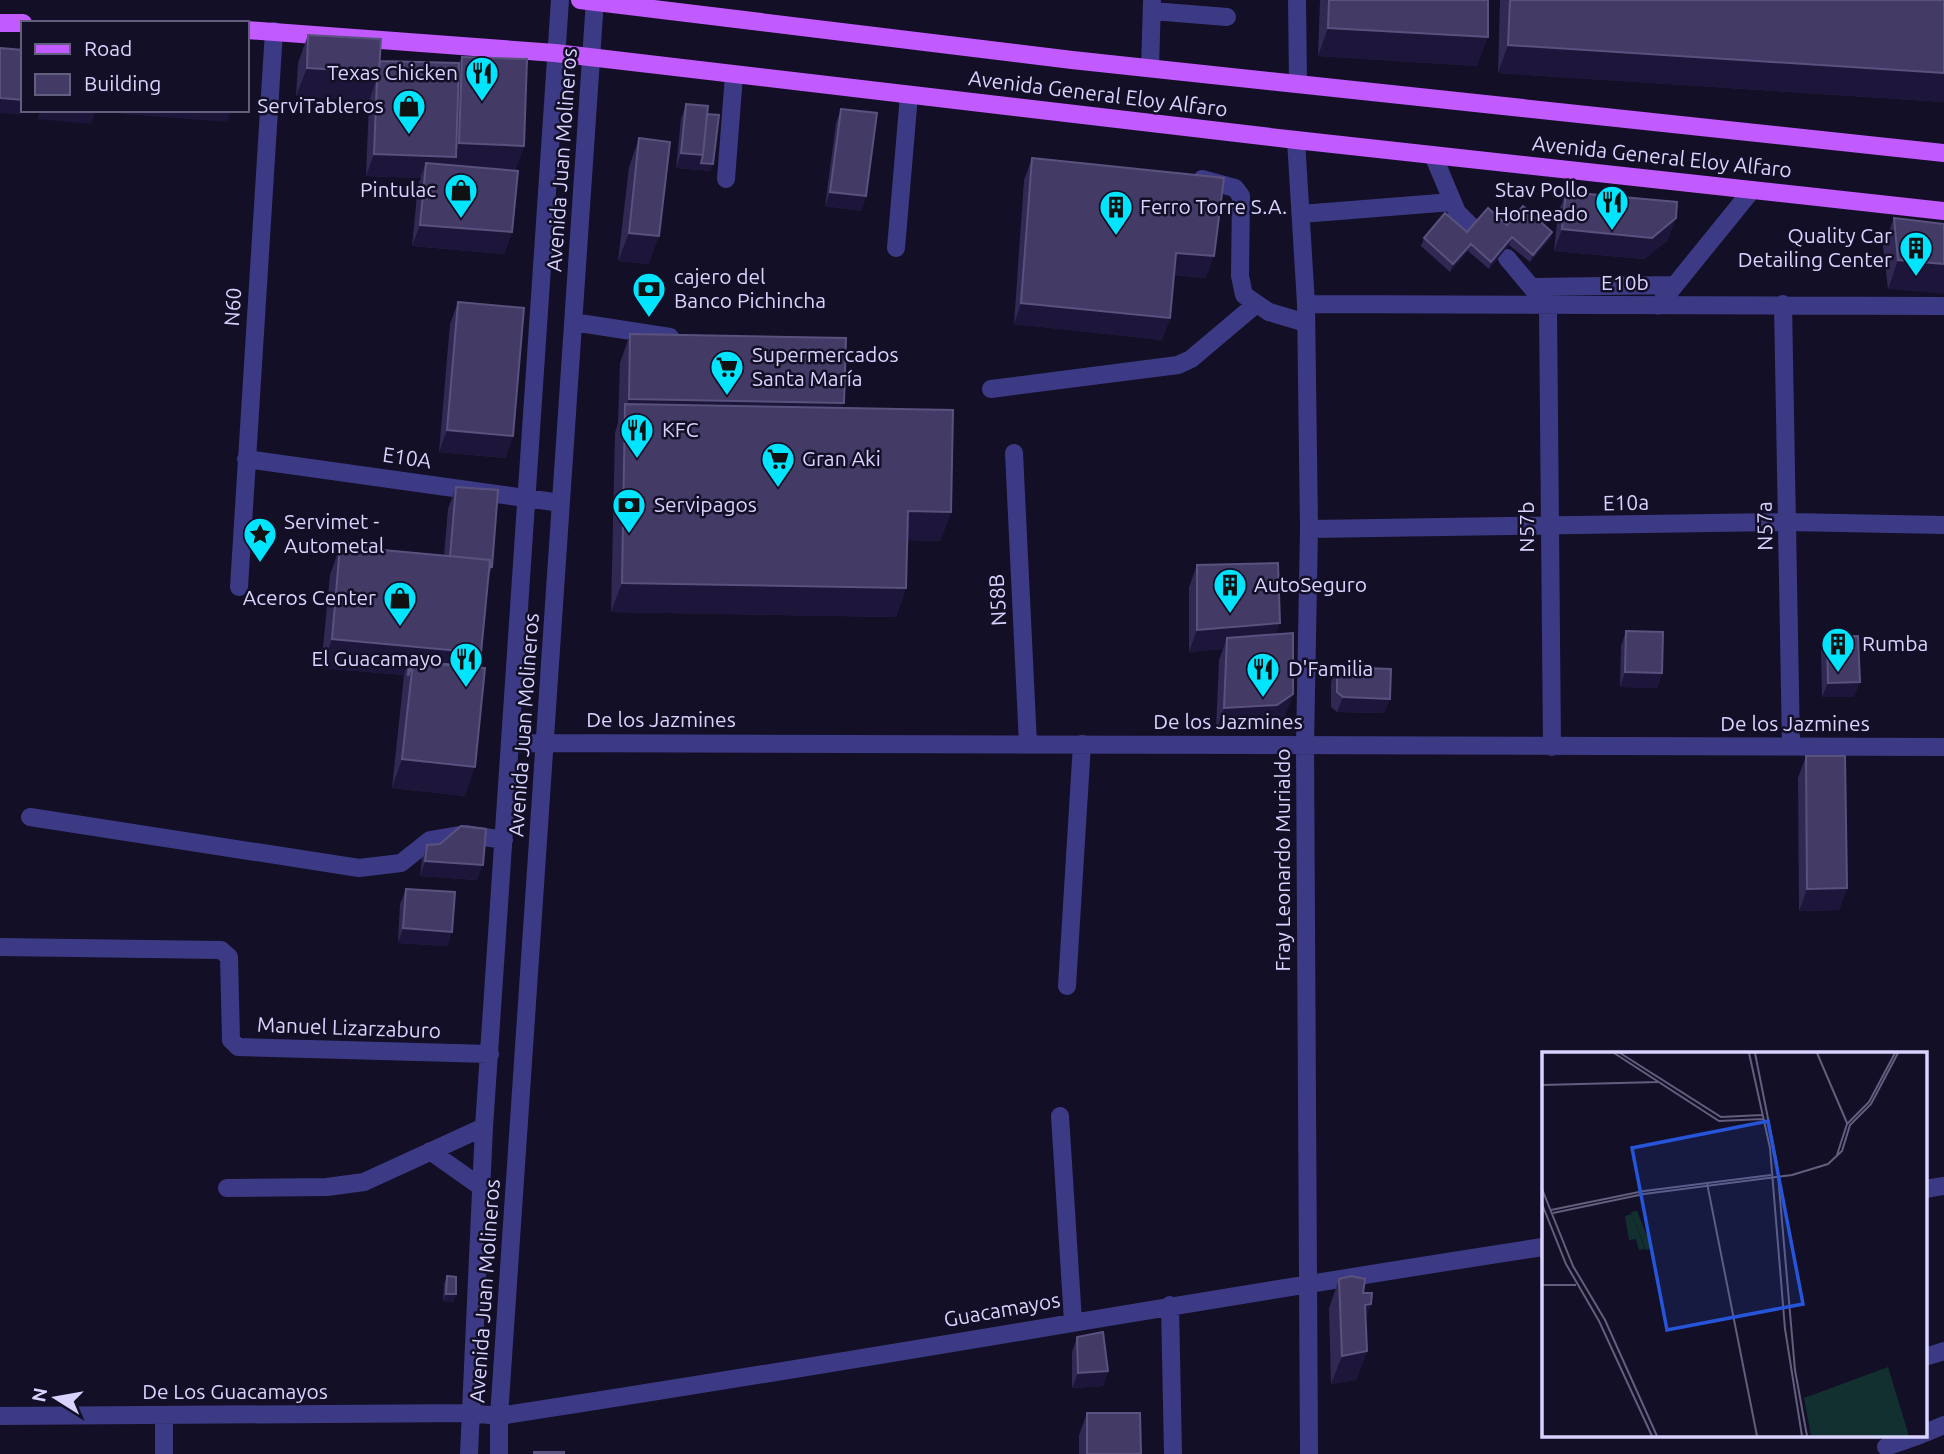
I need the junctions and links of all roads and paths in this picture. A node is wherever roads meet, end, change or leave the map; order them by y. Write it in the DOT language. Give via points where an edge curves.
graph roads {
  1 [pos="560,0"];
  2 [pos="590,0"];
  3 [pos="1297,0"];
  4 [pos="1152,6"];
  5 [pos="1227,17"];
  6 [pos="0,23"];
  7 [pos="21,23"];
  8 [pos="248,30"];
  9 [pos="274,31"];
  10 [pos="555,53"];
  11 [pos="593,59"];
  12 [pos="1150,68"];
  13 [pos="734,75"];
  14 [pos="1297,83"];
  15 [pos="909,96"];
  16 [pos="1296,140"];
  17 [pos="1944,153"];
  18 [pos="1433,155"];
  19 [pos="1192,177"];
  20 [pos="726,179"];
  21 [pos="1752,190"];
  22 [pos="1452,202"];
  23 [pos="1944,211"];
  24 [pos="1301,214"];
  25 [pos="1470,225"];
  26 [pos="896,248"];
  27 [pos="1507,258"];
  28 [pos="1675,285"];
  29 [pos="1532,287"];
  30 [pos="1306,304"];
  31 [pos="1783,304"];
  32 [pos="1255,305"];
  33 [pos="1658,306"];
  34 [pos="1944,306"];
  35 [pos="1548,307"];
  36 [pos="573,322"];
  37 [pos="1306,323"];
  38 [pos="689,340"];
  39 [pos="991,389"];
  40 [pos="1014,453"];
  41 [pos="246,459"];
  42 [pos="527,497"];
  43 [pos="561,503"];
  44 [pos="1788,522"];
  45 [pos="1944,526"];
  46 [pos="1549,528"];
  47 [pos="1308,529"];
  48 [pos="239,587"];
  49 [pos="546,742"];
  50 [pos="512,743"];
  51 [pos="1028,744"];
  52 [pos="1082,744"];
  53 [pos="1305,745"];
  54 [pos="1791,746"];
  55 [pos="1552,747"];
  56 [pos="1944,747"];
  57 [pos="30,817"];
  58 [pos="505,840"];
  59 [pos="0,947"];
  60 [pos="1067,986"];
  61 [pos="490,1054"];
  62 [pos="1060,1116"];
  63 [pos="484,1127"];
  64 [pos="430,1151"];
  65 [pos="1944,1186"];
  66 [pos="228,1188"];
  67 [pos="481,1188"];
  68 [pos="1926,1189"];
  69 [pos="1542,1247"];
  70 [pos="1309,1282"];
  71 [pos="1170,1305"];
  72 [pos="1073,1321"];
  73 [pos="1944,1351"];
  74 [pos="1926,1357"];
  75 [pos="470,1413"];
  76 [pos="164,1415"];
  77 [pos="0,1416"];
  78 [pos="499,1416"];
  79 [pos="1944,1425"];
  80 [pos="1926,1432"];
  81 [pos="1916,1436"];
  82 [pos="1886,1447"];
  83 [pos="164,1454"];
  84 [pos="469,1454"];
  85 [pos="499,1454"];
  86 [pos="1173,1454"];
  87 [pos="1308,1454"];
  1 -- 10 [label="street, Avenida Juan Molineros"];
  2 -- 11 [label="street, Avenida Juan Molineros"];
  2 -- 12 [label="main road, Avenida General Eloy Alfaro"];
  3 -- 14 [label="street"];
  4 -- 5 [label="street"];
  4 -- 12 [label="street"];
  6 -- 7 [label="main road"];
  8 -- 9 [label="main road, Avenida General Eloy Alfaro"];
  9 -- 10 [label="main road, Avenida General Eloy Alfaro"];
  9 -- 41 [label="street, N60"];
  10 -- 11 [label="main road, Avenida General Eloy Alfaro"];
  10 -- 42 [label="street, Avenida Juan Molineros"];
  11 -- 13 [label="main road, Avenida General Eloy Alfaro"];
  11 -- 36 [label="street, Avenida Juan Molineros"];
  12 -- 14 [label="main road, Avenida General Eloy Alfaro"];
  13 -- 15 [label="main road, Avenida General Eloy Alfaro"];
  13 -- 20 [label="street"];
  14 -- 17 [label="main road, Avenida General Eloy Alfaro"];
  15 -- 16 [label="main road, Avenida General Eloy Alfaro"];
  15 -- 26 [label="street"];
  16 -- 18 [label="main road, Avenida General Eloy Alfaro"];
  16 -- 24 [label="street, Fray Leonardo Murialdo"];
  18 -- 21 [label="main road, Avenida General Eloy Alfaro"];
  18 -- 22 [label="street"];
  19 -- 32 [label="street" via="1235,188 1241,196 1240,276 1244,295"];
  21 -- 23 [label="main road, Avenida General Eloy Alfaro"];
  21 -- 28 [label="street"];
  22 -- 24 [label="street"];
  22 -- 25 [label="street"];
  24 -- 30 [label="street, Fray Leonardo Murialdo"];
  27 -- 29 [label="street"];
  28 -- 29 [label="street"];
  28 -- 33 [label="street"];
  29 -- 35 [label="street"];
  30 -- 35 [label="street, E10b"];
  30 -- 37 [label="street, Fray Leonardo Murialdo"];
  31 -- 33 [label="street, E10b"];
  31 -- 34 [label="street, E10b"];
  31 -- 44 [label="street, N57a"];
  32 -- 37 [label="street"];
  32 -- 39 [label="street" via="1178,365"];
  33 -- 35 [label="street, E10b"];
  35 -- 46 [label="street, N57b"];
  36 -- 38 [label="street"];
  36 -- 43 [label="street, Avenida Juan Molineros"];
  37 -- 47 [label="street, Fray Leonardo Murialdo"];
  40 -- 51 [label="street, N58B"];
  41 -- 42 [label="street, E10A"];
  41 -- 48 [label="street, N60"];
  42 -- 43 [label="street, E10A"];
  42 -- 50 [label="street, Avenida Juan Molineros"];
  43 -- 49 [label="street, Avenida Juan Molineros"];
  44 -- 45 [label="street, E10a"];
  44 -- 46 [label="street, E10a"];
  44 -- 54 [label="street, N57a"];
  46 -- 47 [label="street, E10a"];
  46 -- 55 [label="street, N57b"];
  47 -- 53 [label="street, Fray Leonardo Murialdo"];
  49 -- 50 [label="street, De los Jazmines"];
  49 -- 51 [label="street, De los Jazmines"];
  49 -- 78 [label="street, Avenida Juan Molineros"];
  50 -- 58 [label="street, Avenida Juan Molineros"];
  51 -- 52 [label="street, De los Jazmines"];
  52 -- 53 [label="street, De los Jazmines"];
  52 -- 60 [label="street"];
  53 -- 55 [label="street, De los Jazmines"];
  53 -- 70 [label="street, Fray Leonardo Murialdo"];
  54 -- 55 [label="street, De los Jazmines"];
  54 -- 56 [label="street, De los Jazmines"];
  57 -- 58 [label="street" via="359,867 401,863 430,840 465,834"];
  58 -- 61 [label="street, Avenida Juan Molineros"];
  59 -- 61 [label="street, Manuel Lizarzaburo" via="221,950 229,957 231,1040 238,1047"];
  61 -- 63 [label="street, Avenida Juan Molineros"];
  62 -- 72 [label="street"];
  63 -- 64 [label="street"];
  63 -- 67 [label="street, Avenida Juan Molineros"];
  64 -- 66 [label="street" via="364,1182"];
  64 -- 67 [label="street"];
  65 -- 68 [label="street"];
  67 -- 75 [label="street, Avenida Juan Molineros"];
  69 -- 70 [label="street, Guacamayos"];
  70 -- 71 [label="street, Guacamayos"];
  70 -- 87 [label="street, Fray Leonardo Murialdo"];
  71 -- 72 [label="street, Guacamayos"];
  71 -- 86 [label="street"];
  72 -- 78 [label="street, Guacamayos" via="782,1373"];
  73 -- 74 [label="street"];
  75 -- 76 [label="street, De Los Guacamayos"];
  75 -- 78 [label="street, Guacamayos"];
  75 -- 84 [label="street, Avenida Juan Molineros"];
  76 -- 77 [label="street, De Los Guacamayos"];
  76 -- 83 [label="street"];
  78 -- 85 [label="street, Avenida Juan Molineros"];
  79 -- 80 [label="street"];
  81 -- 82 [label="street"];
}
